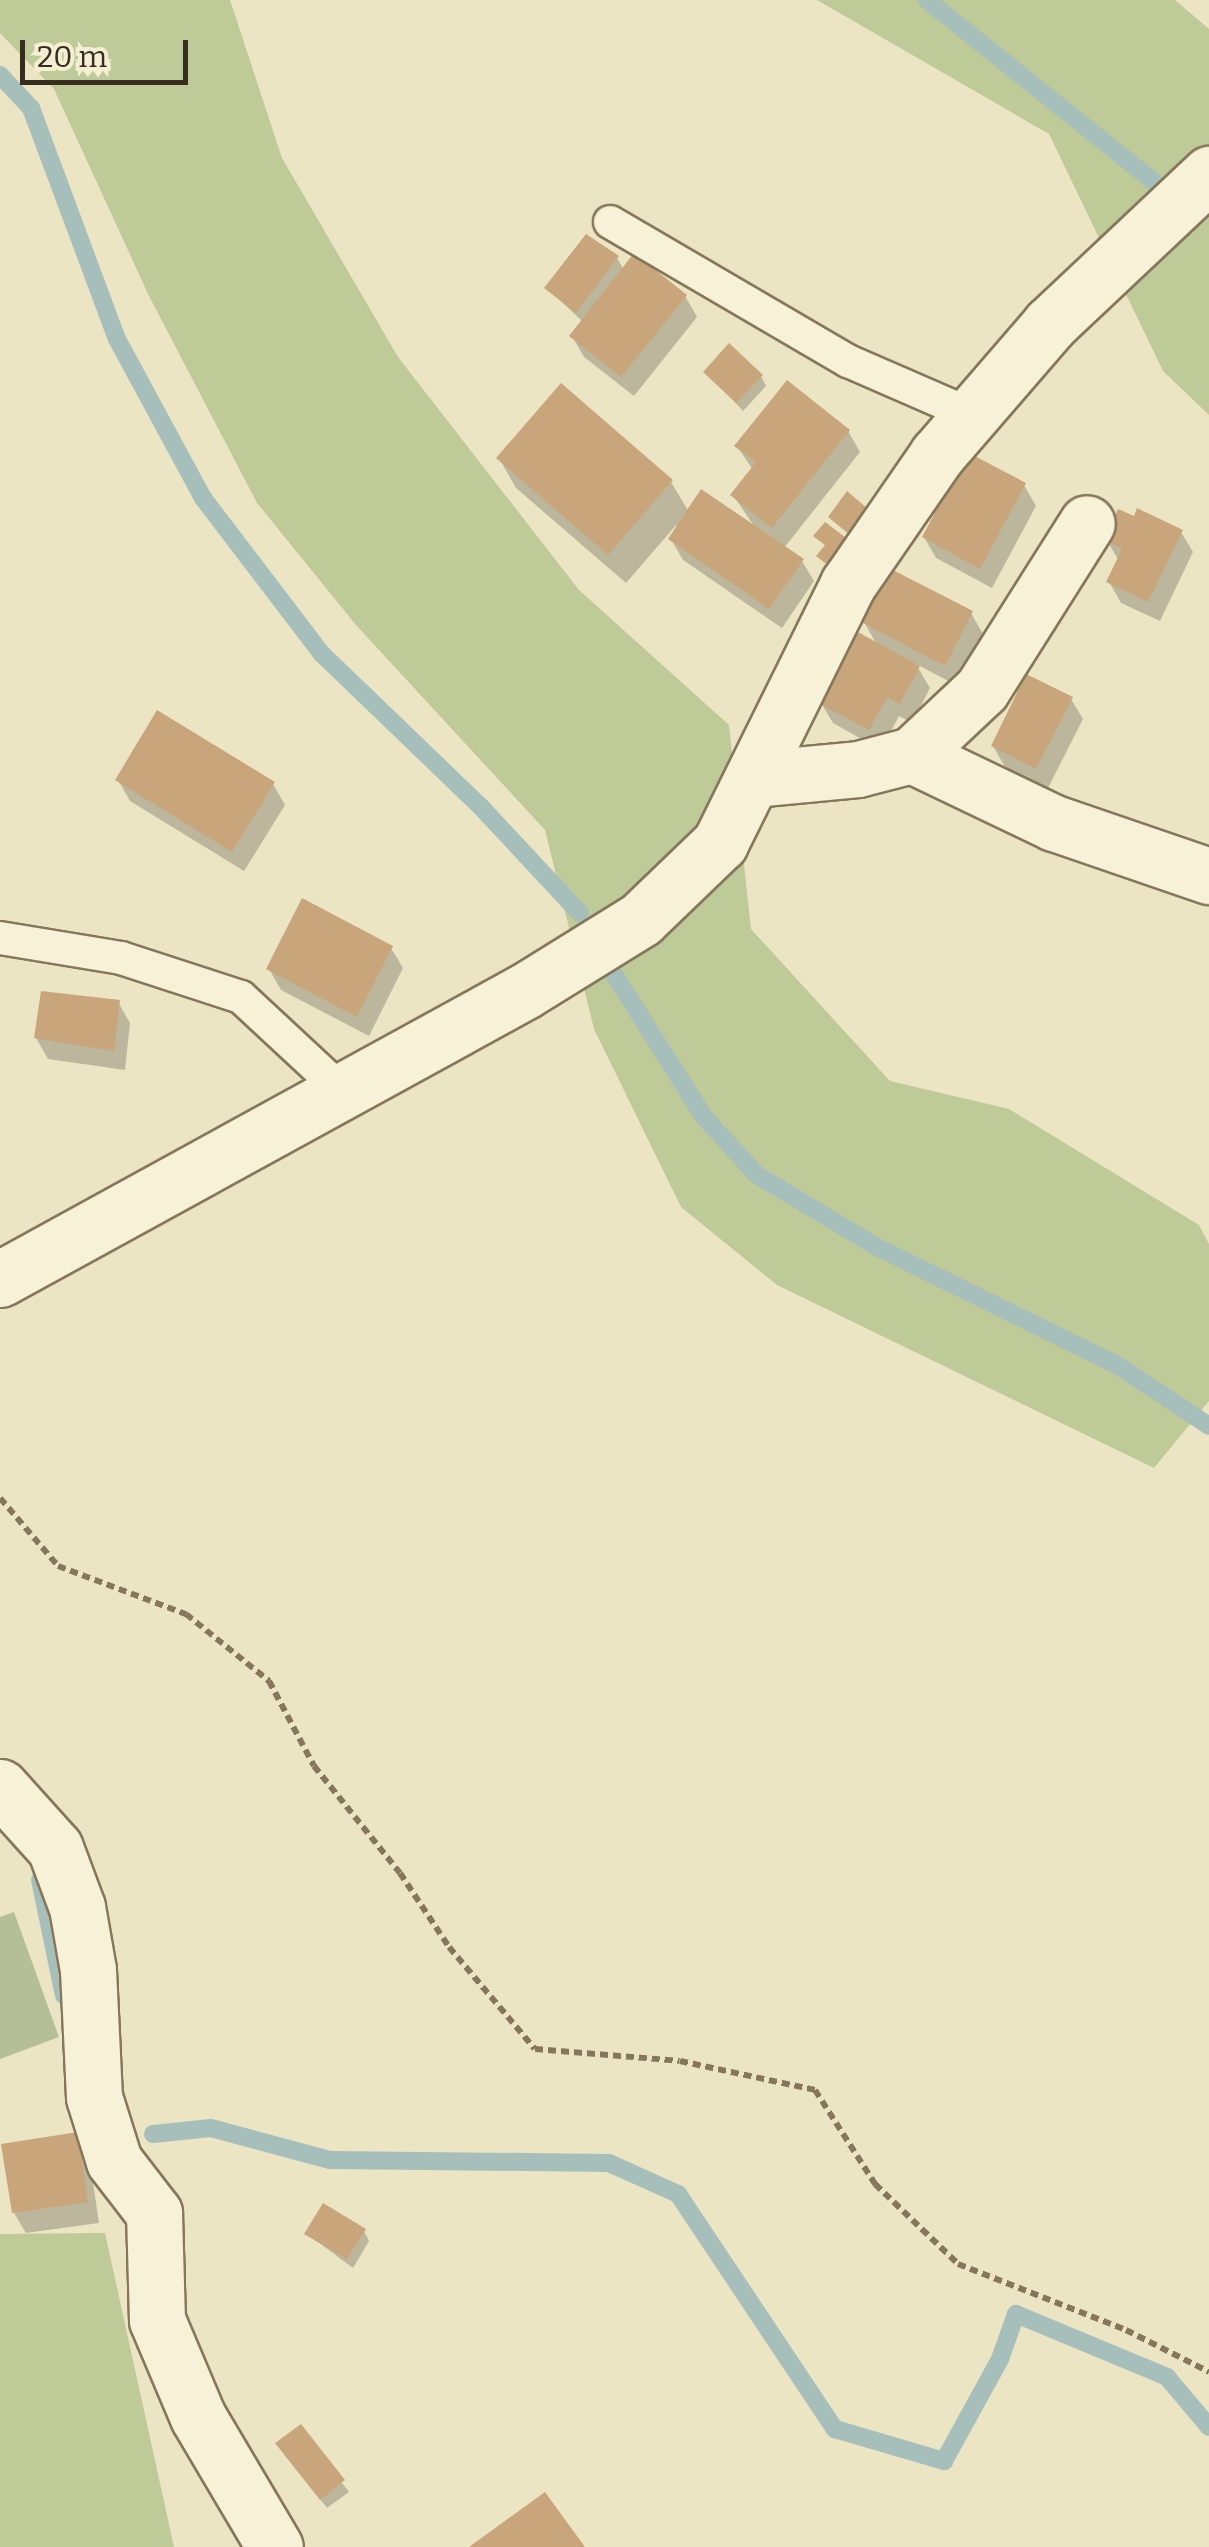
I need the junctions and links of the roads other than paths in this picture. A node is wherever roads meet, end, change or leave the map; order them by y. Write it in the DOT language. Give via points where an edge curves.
graph roads {
  1 [pos="1209,174"];
  2 [pos="610,222"];
  3 [pos="972,415"];
  4 [pos="1087,523"];
  5 [pos="912,755"];
  6 [pos="754,779"];
  7 [pos="1209,876"];
  8 [pos="0,938"];
  9 [pos="341,1090"];
  10 [pos="0,1280"];
  11 [pos="0,1787"];
  12 [pos="275,2547"];
  1 -- 3 [label="street" via="1050,324"];
  2 -- 3 [label="lane" via="848,361"];
  3 -- 6 [label="street" via="848,584"];
  4 -- 5 [label="street" via="982,689"];
  5 -- 6 [label="street" via="858,769"];
  5 -- 7 [label="street" via="1054,823"];
  6 -- 9 [label="street" via="720,842 641,919 525,991"];
  8 -- 9 [label="lane" via="121,958 241,997"];
  9 -- 10 [label="street"];
  11 -- 12 [label="street" via="55,1848 77,1907 88,1970 94,2097 114,2161 154,2213 157,2320 198,2417"];
}
